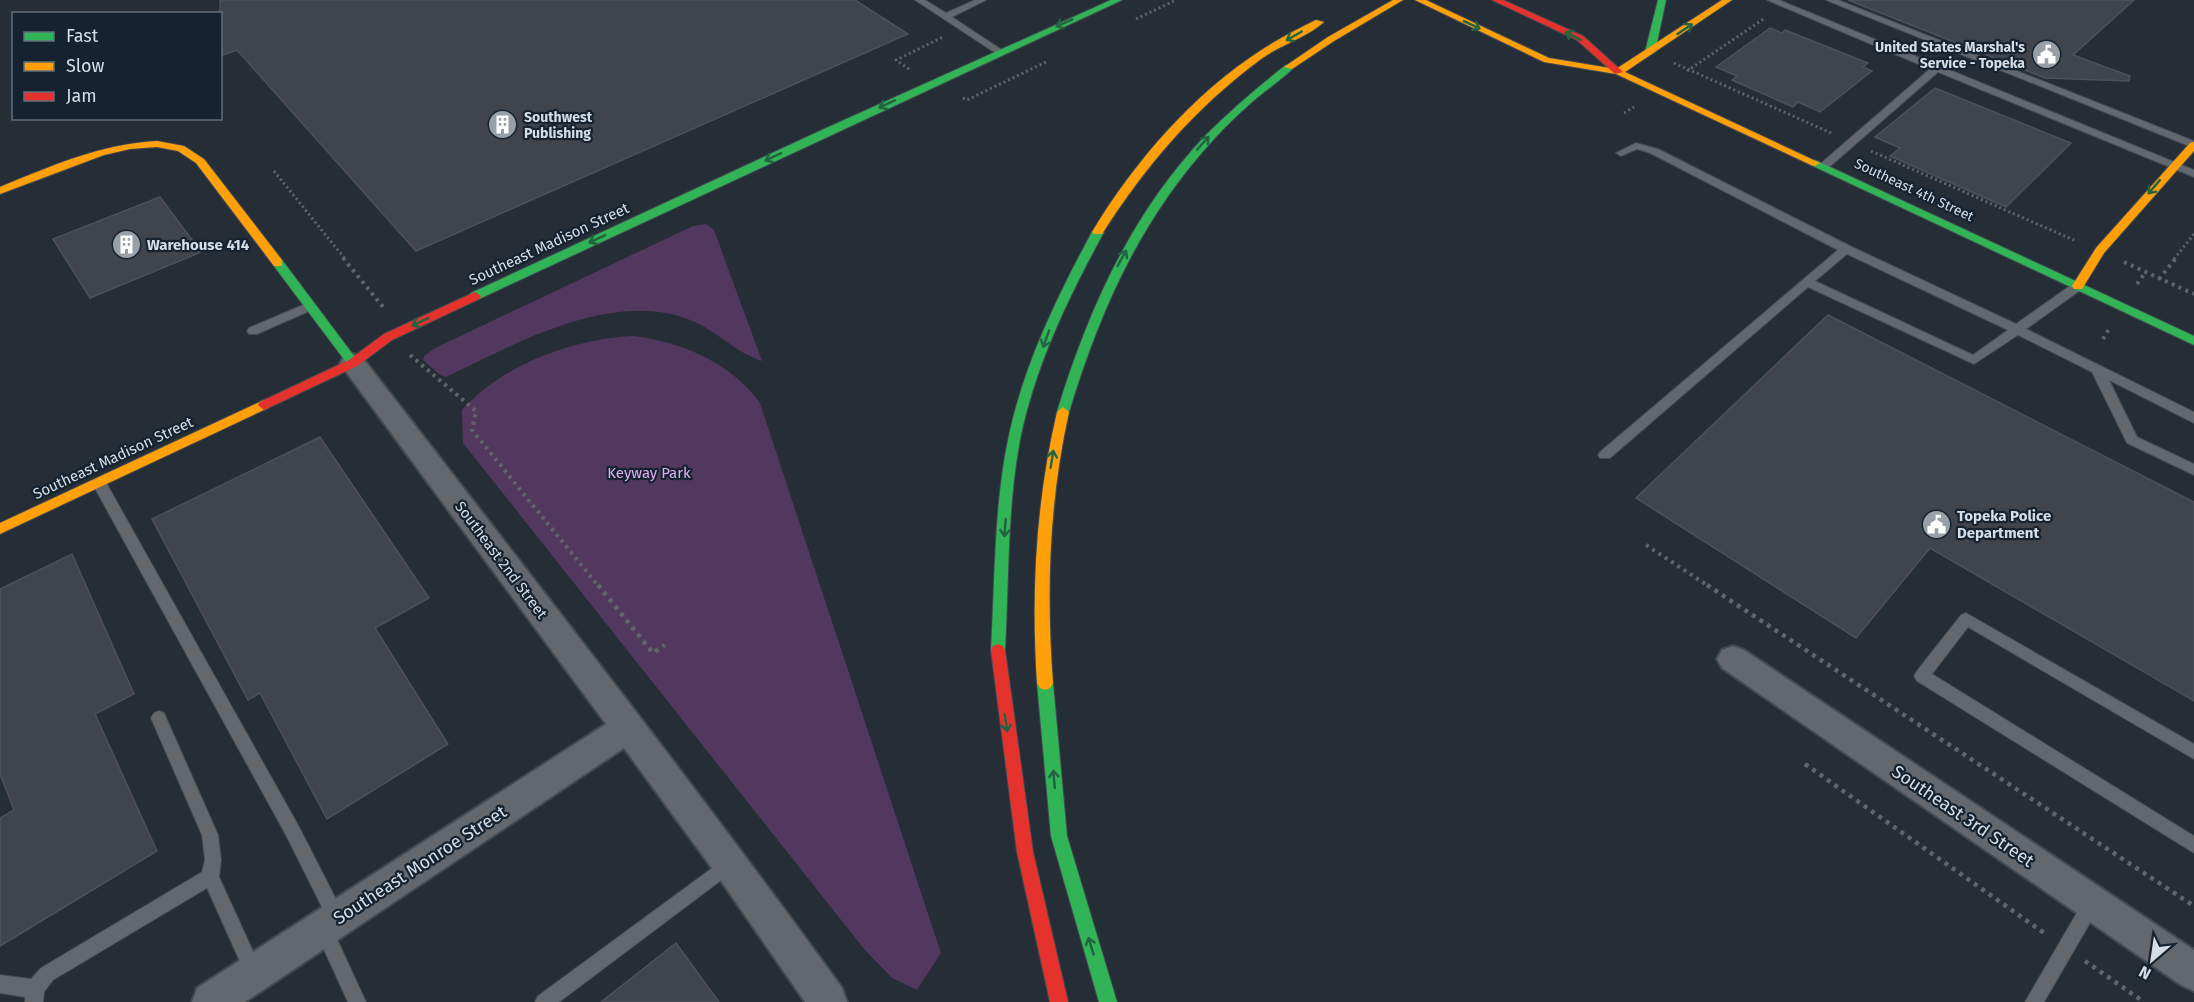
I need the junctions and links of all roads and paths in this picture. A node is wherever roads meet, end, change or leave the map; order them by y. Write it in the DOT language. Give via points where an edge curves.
graph roads {
  1 [pos="919,0"];
  2 [pos="982,0"];
  3 [pos="1118,0"];
  4 [pos="1399,0"];
  5 [pos="1419,0"];
  6 [pos="1496,0"];
  7 [pos="1662,0"];
  8 [pos="1728,0"];
  9 [pos="1771,0"];
  10 [pos="1830,0"];
  11 [pos="1784,5"];
  12 [pos="1335,12"];
  13 [pos="945,17"];
  14 [pos="1000,52"];
  15 [pos="1650,52"];
  16 [pos="1937,68"];
  17 [pos="1618,72"];
  18 [pos="1657,91"];
  19 [pos="1624,113"];
  20 [pos="2194,145"];
  21 [pos="1621,153"];
  22 [pos="2173,166"];
  23 [pos="1823,167"];
  24 [pos="274,171"];
  25 [pos="2194,174"];
  26 [pos="0,190"];
  27 [pos="2194,234"];
  28 [pos="1846,249"];
  29 [pos="2159,279"];
  30 [pos="1808,282"];
  31 [pos="2078,286"];
  32 [pos="394,303"];
  33 [pos="310,306"];
  34 [pos="383,307"];
  35 [pos="2019,330"];
  36 [pos="253,332"];
  37 [pos="388,337"];
  38 [pos="2194,341"];
  39 [pos="353,363"];
  40 [pos="2098,371"];
  41 [pos="2194,418"];
  42 [pos="1605,455"];
  43 [pos="2194,470"];
  44 [pos="99,483"];
  45 [pos="0,529"];
  46 [pos="1646,545"];
  47 [pos="665,645"];
  48 [pos="1733,659"];
  49 [pos="159,718"];
  50 [pos="629,727"];
  51 [pos="2194,752"];
  52 [pos="1805,764"];
  53 [pos="2194,845"];
  54 [pos="730,863"];
  55 [pos="210,877"];
  56 [pos="2092,903"];
  57 [pos="2194,906"];
  58 [pos="330,924"];
  59 [pos="2065,947"];
  60 [pos="2194,972"];
  61 [pos="254,973"];
  62 [pos="0,984"];
  63 [pos="34,996"];
  64 [pos="211,1002"];
  65 [pos="357,1002"];
  66 [pos="544,1002"];
  67 [pos="828,1002"];
  68 [pos="1059,1002"];
  69 [pos="1108,1002"];
  70 [pos="2034,1002"];
  71 [pos="2144,1002"];
  1 -- 13 [label="lane"];
  2 -- 13 [label="lane"];
  3 -- 14 [label="main road, Southeast Madison Street, one-way"];
  69 -- 4 [label="main road, one-way" via="1059,837 1042,666 1041,561 1063,401 1095,310 1120,260 1192,154 1245,102 1300,58"];
  5 -- 17 [label="main road, Southeast 4th Street, one-way" via="1546,60"];
  17 -- 6 [label="main road, Southeast 4th Street, one-way" via="1580,38"];
  7 -- 15 [label="main road"];
  15 -- 8 [label="main road, one-way"];
  9 -- 11 [label="lane"];
  10 -- 20 [label="lane"];
  11 -- 16 [label="lane"];
  11 -- 18 [label="path"];
  12 -- 68 [label="main road, one-way" via="1260,55 1216,90 1140,169 1114,203 1069,285 1047,334 1020,414 1009,477 997,660 1025,852"];
  13 -- 14 [label="lane"];
  14 -- 37 [label="main road, Southeast Madison Street, one-way"];
  15 -- 17 [label="main road"];
  16 -- 22 [label="lane"];
  16 -- 23 [label="lane"];
  17 -- 18 [label="main road, Southeast 4th Street"];
  18 -- 19 [label="path"];
  18 -- 23 [label="main road, Southeast 4th Street"];
  20 -- 22 [label="main road"];
  21 -- 28 [label="lane" via="1636,146 1654,151"];
  22 -- 25 [label="lane"];
  22 -- 31 [label="main road, one-way" via="2100,251"];
  23 -- 31 [label="main road, Southeast 4th Street"];
  24 -- 34 [label="path"];
  26 -- 33 [label="main road, Southeast 2nd Street" via="112,149 155,145 186,150 197,157"];
  27 -- 29 [label="path"];
  28 -- 30 [label="lane"];
  28 -- 35 [label="lane"];
  30 -- 35 [label="lane" via="1974,360"];
  30 -- 42 [label="lane"];
  31 -- 35 [label="lane"];
  31 -- 38 [label="main road, Southeast 4th Street"];
  32 -- 34 [label="path"];
  33 -- 36 [label="lane"];
  33 -- 39 [label="main road, Southeast 2nd Street"];
  34 -- 37 [label="path" via="367,320"];
  35 -- 40 [label="lane"];
  37 -- 39 [label="main road, Southeast Madison Street"];
  37 -- 47 [label="path" via="476,411 472,430 517,486 653,653"];
  39 -- 44 [label="main road, Southeast Madison Street"];
  39 -- 50 [label="street, Southeast 2nd Street"];
  40 -- 41 [label="lane"];
  40 -- 43 [label="lane" via="2132,440"];
  44 -- 45 [label="main road, Southeast Madison Street"];
  44 -- 58 [label="lane" via="292,830"];
  46 -- 57 [label="path"];
  48 -- 56 [label="street, Southeast 3rd Street"];
  49 -- 55 [label="lane" via="210,835"];
  50 -- 54 [label="street, Southeast 2nd Street"];
  50 -- 58 [label="street, Southeast Monroe Street"];
  51 -- 53 [label="lane" via="1966,619 1922,676"];
  52 -- 59 [label="path"];
  54 -- 66 [label="lane"];
  54 -- 67 [label="street, Southeast 2nd Street"];
  55 -- 61 [label="lane"];
  55 -- 63 [label="lane" via="46,974"];
  56 -- 59 [label="lane"];
  56 -- 60 [label="street, Southeast 3rd Street"];
  58 -- 61 [label="street, Southeast Monroe Street"];
  58 -- 65 [label="lane"];
  59 -- 70 [label="lane"];
  59 -- 71 [label="path"];
  61 -- 64 [label="street, Southeast Monroe Street"];
  62 -- 63 [label="lane"];
}
